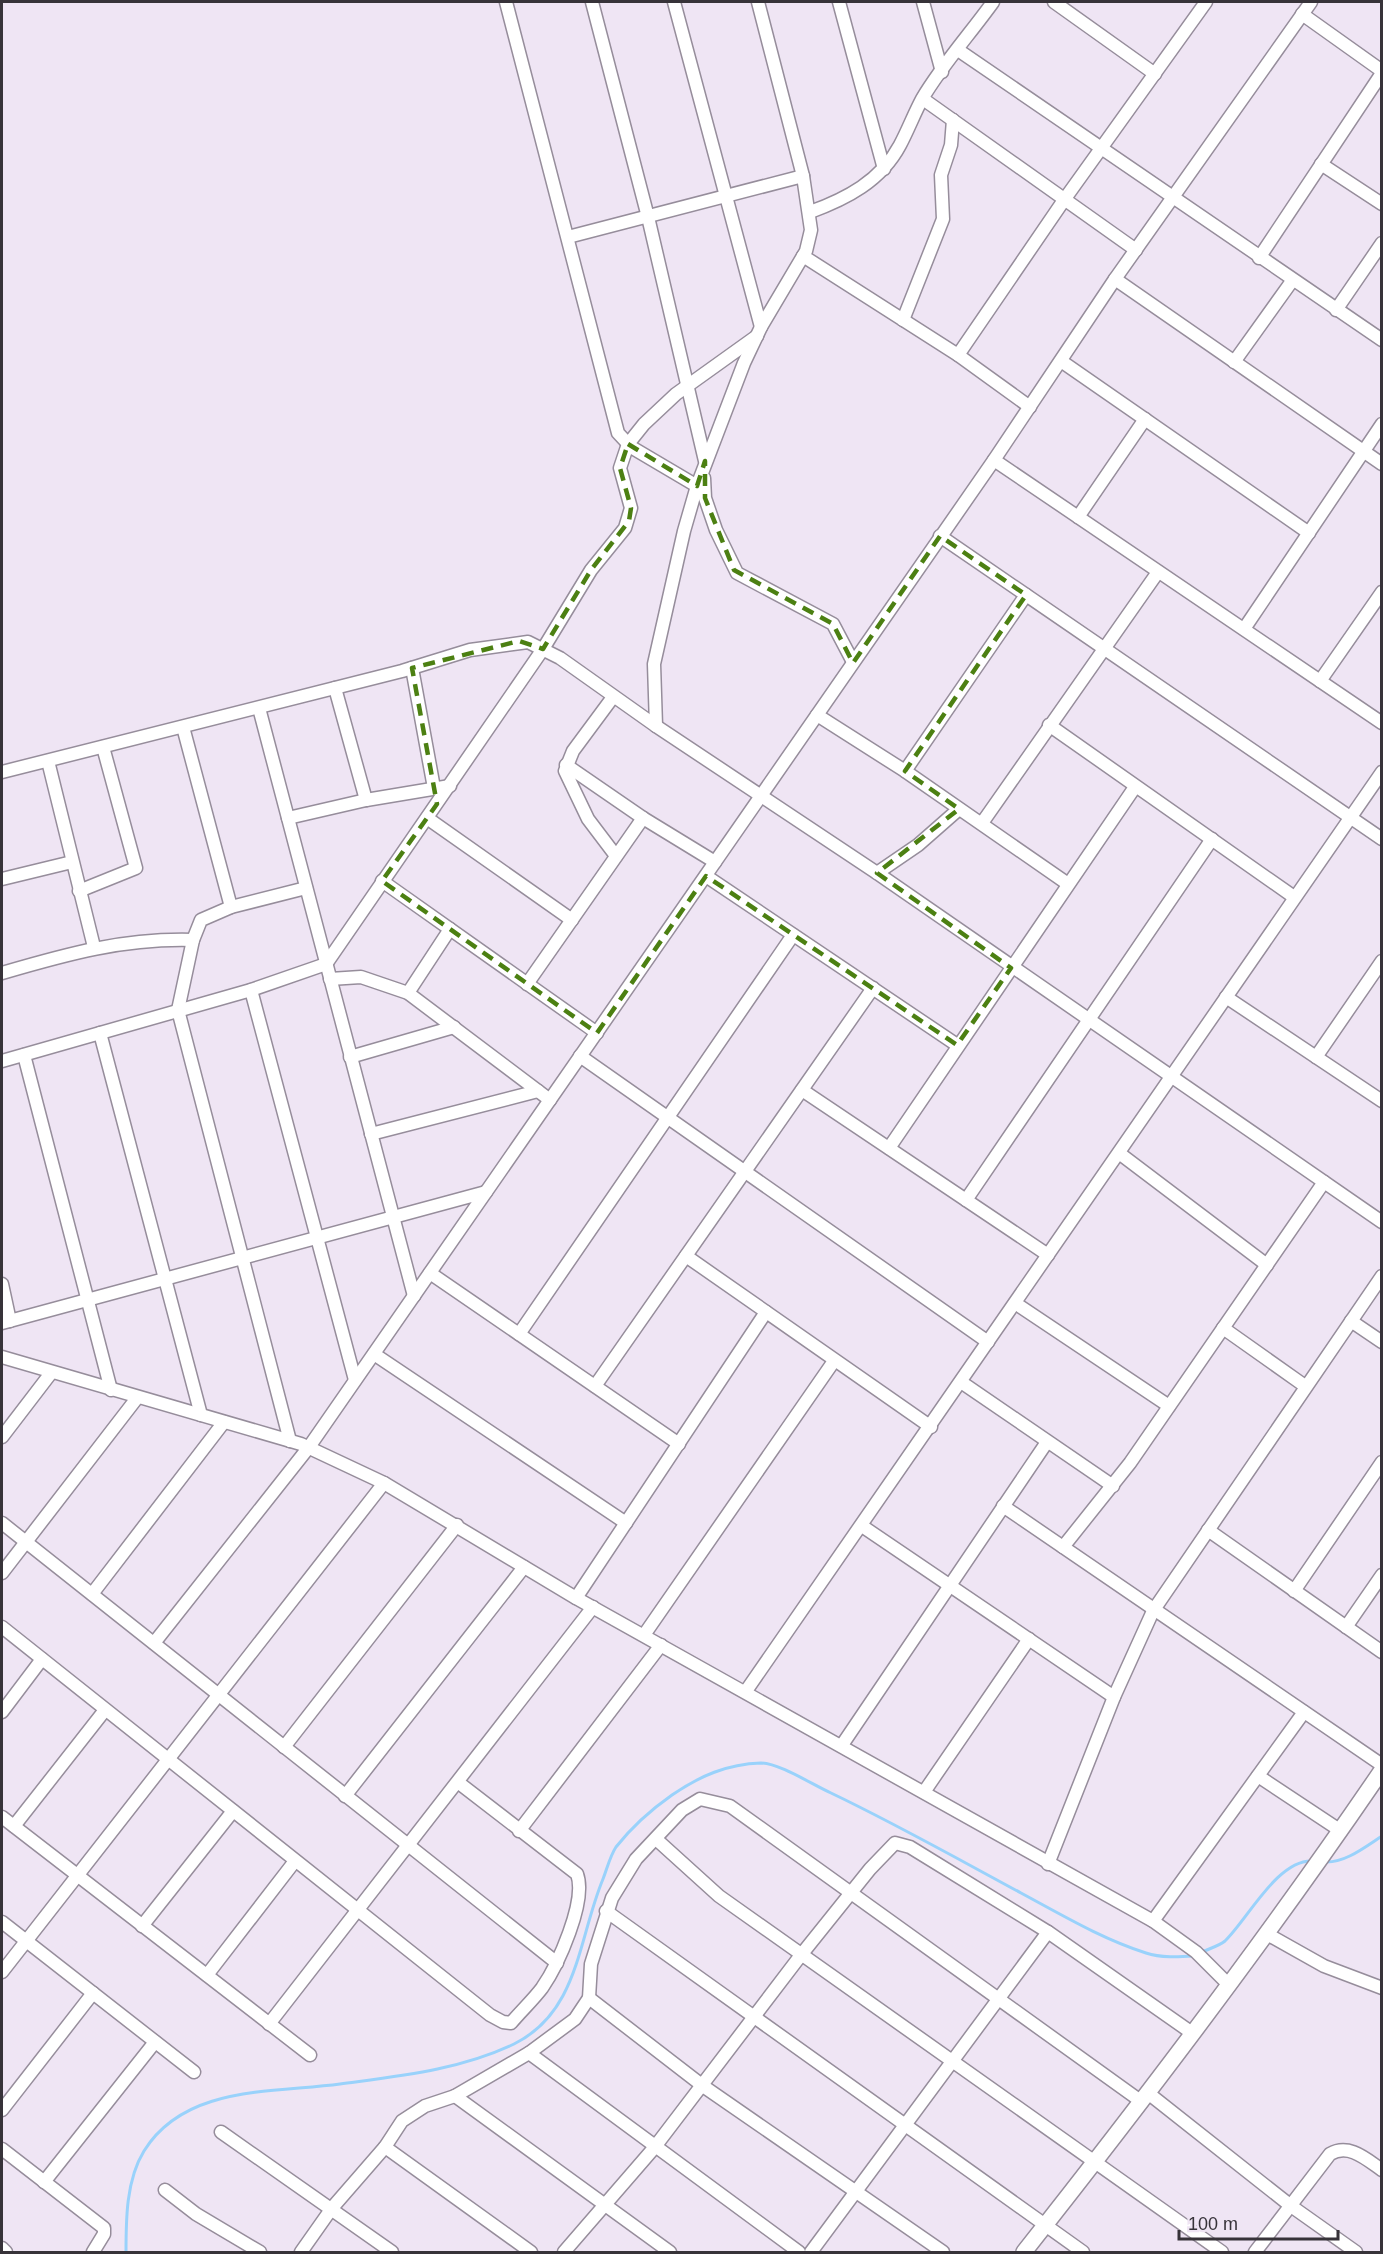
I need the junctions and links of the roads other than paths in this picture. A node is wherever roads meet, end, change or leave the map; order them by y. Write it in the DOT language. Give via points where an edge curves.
graph roads {
  1 [pos="506,2"];
  2 [pos="592,2"];
  3 [pos="674,2"];
  4 [pos="758,2"];
  5 [pos="839,2"];
  6 [pos="923,2"];
  7 [pos="993,2"];
  8 [pos="1054,2"];
  9 [pos="1206,2"];
  10 [pos="1311,2"];
  11 [pos="1302,14"];
  12 [pos="958,50"];
  13 [pos="942,72"];
  14 [pos="1382,72"];
  15 [pos="1155,74"];
  16 [pos="922,99"];
  17 [pos="953,120"];
  18 [pos="1101,147"];
  19 [pos="1320,164"];
  20 [pos="884,169"];
  21 [pos="803,176"];
  22 [pos="726,195"];
  23 [pos="1173,196"];
  24 [pos="1064,200"];
  25 [pos="1382,204"];
  26 [pos="810,212"];
  27 [pos="648,217"];
  28 [pos="568,237"];
  29 [pos="1382,243"];
  30 [pos="1136,250"];
  31 [pos="803,255"];
  32 [pos="1259,258"];
  33 [pos="1115,279"];
  34 [pos="1292,281"];
  35 [pos="1336,310"];
  36 [pos="903,320"];
  37 [pos="759,331"];
  38 [pos="1382,340"];
  39 [pos="958,355"];
  40 [pos="1061,361"];
  41 [pos="1234,363"];
  42 [pos="687,385"];
  43 [pos="1030,407"];
  44 [pos="1144,419"];
  45 [pos="1382,424"];
  46 [pos="628,444"];
  47 [pos="1363,452"];
  48 [pos="994,460"];
  49 [pos="705,461"];
  50 [pos="1382,464"];
  51 [pos="697,486"];
  52 [pos="1078,517"];
  53 [pos="1309,533"];
  54 [pos="940,536"];
  55 [pos="1158,572"];
  56 [pos="1382,592"];
  57 [pos="1026,595"];
  58 [pos="1244,629"];
  59 [pos="1105,647"];
  60 [pos="543,649"];
  61 [pos="853,662"];
  62 [pos="412,668"];
  63 [pos="1320,681"];
  64 [pos="335,688"];
  65 [pos="613,697"];
  66 [pos="258,708"];
  67 [pos="817,715"];
  68 [pos="1382,723"];
  69 [pos="1049,725"];
  70 [pos="656,726"];
  71 [pos="183,727"];
  72 [pos="103,747"];
  73 [pos="48,761"];
  74 [pos="566,765"];
  75 [pos="905,771"];
  76 [pos="2,772"];
  77 [pos="1382,772"];
  78 [pos="450,786"];
  79 [pos="1135,787"];
  80 [pos="434,788"];
  81 [pos="761,795"];
  82 [pos="366,800"];
  83 [pos="959,809"];
  84 [pos="288,818"];
  85 [pos="427,818"];
  86 [pos="643,818"];
  87 [pos="1349,818"];
  88 [pos="982,823"];
  89 [pos="1212,839"];
  90 [pos="1382,839"];
  91 [pos="616,856"];
  92 [pos="72,862"];
  93 [pos="715,862"];
  94 [pos="877,873"];
  95 [pos="706,876"];
  96 [pos="2,879"];
  97 [pos="382,881"];
  98 [pos="1068,884"];
  99 [pos="306,888"];
  100 [pos="79,891"];
  101 [pos="1294,897"];
  102 [pos="231,907"];
  103 [pos="572,920"];
  104 [pos="450,929"];
  105 [pos="793,935"];
  106 [pos="193,940"];
  107 [pos="94,947"];
  108 [pos="1382,961"];
  109 [pos="326,964"];
  110 [pos="1011,968"];
  111 [pos="2,973"];
  112 [pos="330,979"];
  113 [pos="527,984"];
  114 [pos="873,988"];
  115 [pos="251,990"];
  116 [pos="408,993"];
  117 [pos="1226,997"];
  118 [pos="178,1010"];
  119 [pos="1087,1020"];
  120 [pos="454,1027"];
  121 [pos="100,1033"];
  122 [pos="597,1033"];
  123 [pos="957,1045"];
  124 [pos="24,1055"];
  125 [pos="580,1056"];
  126 [pos="1316,1057"];
  127 [pos="350,1058"];
  128 [pos="2,1061"];
  129 [pos="1171,1077"];
  130 [pos="802,1089"];
  131 [pos="538,1091"];
  132 [pos="550,1100"];
  133 [pos="1382,1101"];
  134 [pos="667,1118"];
  135 [pos="371,1134"];
  136 [pos="889,1148"];
  137 [pos="1119,1153"];
  138 [pos="745,1172"];
  139 [pos="1324,1182"];
  140 [pos="486,1192"];
  141 [pos="966,1200"];
  142 [pos="393,1217"];
  143 [pos="1382,1222"];
  144 [pos="317,1238"];
  145 [pos="686,1256"];
  146 [pos="1048,1256"];
  147 [pos="243,1258"];
  148 [pos="1267,1265"];
  149 [pos="430,1273"];
  150 [pos="1382,1276"];
  151 [pos="165,1279"];
  152 [pos="2,1284"];
  153 [pos="414,1296"];
  154 [pos="88,1299"];
  155 [pos="1015,1303"];
  156 [pos="766,1312"];
  157 [pos="1351,1321"];
  158 [pos="6,1322"];
  159 [pos="1224,1328"];
  160 [pos="519,1334"];
  161 [pos="988,1342"];
  162 [pos="1382,1342"];
  163 [pos="374,1354"];
  164 [pos="2,1358"];
  165 [pos="834,1361"];
  166 [pos="51,1373"];
  167 [pos="355,1380"];
  168 [pos="961,1382"];
  169 [pos="595,1386"];
  170 [pos="1305,1386"];
  171 [pos="111,1390"];
  172 [pos="138,1398"];
  173 [pos="1169,1406"];
  174 [pos="201,1415"];
  175 [pos="224,1422"];
  176 [pos="931,1427"];
  177 [pos="2,1437"];
  178 [pos="290,1441"];
  179 [pos="1047,1442"];
  180 [pos="679,1444"];
  181 [pos="309,1448"];
  182 [pos="1382,1462"];
  183 [pos="384,1483"];
  184 [pos="1113,1486"];
  185 [pos="1003,1506"];
  186 [pos="2,1523"];
  187 [pos="626,1523"];
  188 [pos="458,1525"];
  189 [pos="862,1527"];
  190 [pos="1208,1530"];
  191 [pos="26,1542"];
  192 [pos="1063,1547"];
  193 [pos="524,1567"];
  194 [pos="2,1573"];
  195 [pos="1382,1575"];
  196 [pos="950,1584"];
  197 [pos="1294,1591"];
  198 [pos="92,1594"];
  199 [pos="576,1598"];
  200 [pos="593,1607"];
  201 [pos="1153,1611"];
  202 [pos="2,1627"];
  203 [pos="1346,1627"];
  204 [pos="644,1635"];
  205 [pos="1029,1639"];
  206 [pos="153,1643"];
  207 [pos="661,1645"];
  208 [pos="1382,1653"];
  209 [pos="42,1659"];
  210 [pos="746,1691"];
  211 [pos="219,1695"];
  212 [pos="1113,1697"];
  213 [pos="105,1710"];
  214 [pos="2,1712"];
  215 [pos="1304,1712"];
  216 [pos="842,1745"];
  217 [pos="284,1746"];
  218 [pos="168,1760"];
  219 [pos="1382,1765"];
  220 [pos="1382,1770"];
  221 [pos="1258,1776"];
  222 [pos="459,1783"];
  223 [pos="924,1792"];
  224 [pos="345,1796"];
  225 [pos="233,1811"];
  226 [pos="2,1816"];
  227 [pos="14,1826"];
  228 [pos="519,1831"];
  229 [pos="1338,1834"];
  230 [pos="656,1839"];
  231 [pos="408,1846"];
  232 [pos="295,1861"];
  233 [pos="1048,1864"];
  234 [pos="77,1876"];
  235 [pos="850,1894"];
  236 [pos="358,1911"];
  237 [pos="606,1911"];
  238 [pos="1153,1921"];
  239 [pos="2,1922"];
  240 [pos="142,1926"];
  241 [pos="1048,1932"];
  242 [pos="1267,1934"];
  243 [pos="26,1941"];
  244 [pos="801,1955"];
  245 [pos="557,1963"];
  246 [pos="2,1972"];
  247 [pos="207,1975"];
  248 [pos="1228,1984"];
  249 [pos="1382,1988"];
  250 [pos="93,1993"];
  251 [pos="589,1998"];
  252 [pos="998,1998"];
  253 [pos="756,2016"];
  254 [pos="269,2024"];
  255 [pos="1192,2033"];
  256 [pos="155,2042"];
  257 [pos="530,2053"];
  258 [pos="310,2055"];
  259 [pos="951,2062"];
  260 [pos="194,2072"];
  261 [pos="703,2086"];
  262 [pos="455,2096"];
  263 [pos="1145,2098"];
  264 [pos="2,2110"];
  265 [pos="905,2125"];
  266 [pos="221,2132"];
  267 [pos="385,2147"];
  268 [pos="654,2148"];
  269 [pos="2,2149"];
  270 [pos="1095,2160"];
  271 [pos="1382,2170"];
  272 [pos="44,2182"];
  273 [pos="165,2190"];
  274 [pos="854,2193"];
  275 [pos="604,2204"];
  276 [pos="1291,2206"];
  277 [pos="332,2208"];
  278 [pos="1046,2225"];
  279 [pos="2,2248"];
  280 [pos="6,2253"];
  281 [pos="93,2253"];
  282 [pos="260,2253"];
  283 [pos="302,2253"];
  284 [pos="392,2253"];
  285 [pos="531,2253"];
  286 [pos="564,2253"];
  287 [pos="670,2253"];
  288 [pos="798,2253"];
  289 [pos="812,2253"];
  290 [pos="943,2253"];
  291 [pos="1024,2253"];
  292 [pos="1083,2253"];
  293 [pos="1222,2253"];
  294 [pos="1255,2253"];
  295 [pos="1356,2253"];
  1 -- 28 [label="street"];
  2 -- 27 [label="street"];
  3 -- 22 [label="street"];
  4 -- 21 [label="street"];
  5 -- 20 [label="street"];
  6 -- 13 [label="street"];
  7 -- 12 [label="street"];
  8 -- 15 [label="street"];
  9 -- 15 [label="street"];
  10 -- 11 [label="street"];
  11 -- 14 [label="street"];
  11 -- 23 [label="street"];
  12 -- 13 [label="street"];
  12 -- 18 [label="street"];
  13 -- 16 [label="street"];
  14 -- 19 [label="street"];
  15 -- 18 [label="street"];
  16 -- 17 [label="street"];
  16 -- 20 [label="street"];
  17 -- 24 [label="street"];
  17 -- 36 [label="street" via="951,145 941,175 940,229"];
  18 -- 23 [label="street"];
  18 -- 24 [label="street"];
  19 -- 25 [label="street"];
  19 -- 32 [label="street"];
  20 -- 26 [label="street" via="850,194"];
  21 -- 22 [label="street"];
  21 -- 26 [label="street"];
  22 -- 27 [label="street"];
  22 -- 37 [label="street"];
  23 -- 30 [label="street"];
  23 -- 32 [label="street"];
  24 -- 30 [label="street"];
  24 -- 39 [label="street"];
  26 -- 31 [label="street" via="811,230"];
  27 -- 28 [label="street"];
  27 -- 42 [label="street"];
  28 -- 46 [label="street" via="615,426"];
  29 -- 35 [label="street"];
  30 -- 33 [label="street"];
  31 -- 36 [label="street"];
  31 -- 37 [label="street"];
  32 -- 34 [label="street"];
  33 -- 40 [label="street"];
  33 -- 41 [label="street"];
  34 -- 35 [label="street"];
  34 -- 41 [label="street"];
  35 -- 38 [label="street"];
  36 -- 39 [label="street"];
  37 -- 42 [label="street"];
  37 -- 49 [label="street"];
  39 -- 43 [label="street"];
  40 -- 43 [label="street"];
  40 -- 44 [label="street"];
  41 -- 47 [label="street"];
  42 -- 46 [label="street"];
  42 -- 49 [label="street"];
  43 -- 48 [label="street"];
  44 -- 52 [label="street"];
  44 -- 53 [label="street"];
  45 -- 47 [label="street"];
  46 -- 51 [label="street"];
  46 -- 60 [label="street" via="620,468 631,508 629,521 591,570"];
  47 -- 50 [label="street"];
  47 -- 53 [label="street"];
  48 -- 52 [label="street"];
  48 -- 54 [label="street"];
  49 -- 51 [label="street"];
  49 -- 61 [label="street" via="705,498 734,570 833,624"];
  51 -- 70 [label="street" via="654,664"];
  52 -- 55 [label="street"];
  53 -- 58 [label="street"];
  54 -- 57 [label="street"];
  54 -- 61 [label="street"];
  55 -- 58 [label="street"];
  55 -- 59 [label="street"];
  56 -- 63 [label="street"];
  57 -- 59 [label="street"];
  57 -- 75 [label="street"];
  58 -- 63 [label="street"];
  59 -- 69 [label="street"];
  59 -- 87 [label="street"];
  60 -- 62 [label="street" via="519,642 470,650"];
  60 -- 65 [label="street" via="566,661"];
  60 -- 78 [label="street"];
  61 -- 67 [label="street"];
  62 -- 64 [label="street"];
  62 -- 80 [label="street"];
  63 -- 68 [label="street"];
  64 -- 66 [label="street"];
  64 -- 82 [label="street"];
  65 -- 70 [label="street"];
  65 -- 74 [label="street"];
  66 -- 71 [label="street"];
  66 -- 84 [label="street"];
  67 -- 75 [label="street"];
  67 -- 81 [label="street"];
  69 -- 79 [label="street"];
  69 -- 88 [label="street"];
  70 -- 81 [label="street"];
  71 -- 72 [label="street"];
  71 -- 102 [label="street"];
  72 -- 73 [label="street"];
  72 -- 100 [label="street" via="136,868"];
  73 -- 76 [label="street"];
  73 -- 92 [label="street"];
  74 -- 86 [label="street"];
  74 -- 91 [label="street" via="567,778 581,807"];
  75 -- 83 [label="street"];
  77 -- 87 [label="street"];
  78 -- 80 [label="street"];
  78 -- 85 [label="street"];
  79 -- 89 [label="street"];
  79 -- 98 [label="street"];
  80 -- 82 [label="street"];
  81 -- 93 [label="street"];
  81 -- 94 [label="street"];
  82 -- 84 [label="street"];
  83 -- 88 [label="street"];
  83 -- 94 [label="street" via="918,845"];
  84 -- 99 [label="street"];
  85 -- 97 [label="street"];
  85 -- 103 [label="street"];
  86 -- 91 [label="street"];
  86 -- 93 [label="street"];
  87 -- 90 [label="street"];
  87 -- 101 [label="street"];
  88 -- 98 [label="street"];
  89 -- 101 [label="street"];
  89 -- 119 [label="street"];
  91 -- 103 [label="street"];
  92 -- 96 [label="street"];
  92 -- 100 [label="street"];
  93 -- 95 [label="street"];
  94 -- 110 [label="street"];
  95 -- 105 [label="street"];
  95 -- 122 [label="street"];
  97 -- 104 [label="street"];
  97 -- 109 [label="street"];
  98 -- 110 [label="street"];
  99 -- 102 [label="street"];
  99 -- 109 [label="street"];
  100 -- 107 [label="street"];
  101 -- 117 [label="street"];
  102 -- 106 [label="street" via="201,920"];
  103 -- 113 [label="street"];
  104 -- 113 [label="street"];
  104 -- 116 [label="street"];
  105 -- 114 [label="street"];
  105 -- 134 [label="street"];
  106 -- 107 [label="street" via="153,939"];
  106 -- 118 [label="street"];
  107 -- 111 [label="street"];
  108 -- 126 [label="street"];
  109 -- 112 [label="street"];
  109 -- 115 [label="street"];
  110 -- 119 [label="street"];
  110 -- 123 [label="street"];
  112 -- 116 [label="street" via="362,977"];
  112 -- 127 [label="street"];
  113 -- 122 [label="street"];
  114 -- 123 [label="street"];
  114 -- 130 [label="street"];
  115 -- 118 [label="street"];
  115 -- 144 [label="street"];
  116 -- 120 [label="street"];
  117 -- 126 [label="street"];
  117 -- 129 [label="street"];
  118 -- 121 [label="street"];
  118 -- 147 [label="street"];
  119 -- 129 [label="street"];
  119 -- 141 [label="street"];
  120 -- 127 [label="street"];
  120 -- 131 [label="street"];
  121 -- 124 [label="street"];
  121 -- 151 [label="street"];
  122 -- 125 [label="street"];
  123 -- 136 [label="street"];
  124 -- 128 [label="street"];
  124 -- 154 [label="street"];
  125 -- 132 [label="street"];
  125 -- 134 [label="street"];
  126 -- 133 [label="street"];
  127 -- 135 [label="street"];
  129 -- 137 [label="street"];
  129 -- 139 [label="street"];
  130 -- 136 [label="street"];
  130 -- 138 [label="street"];
  131 -- 132 [label="street"];
  131 -- 135 [label="street"];
  132 -- 140 [label="street"];
  134 -- 138 [label="street"];
  134 -- 160 [label="street"];
  135 -- 142 [label="street"];
  136 -- 141 [label="street"];
  137 -- 146 [label="street"];
  137 -- 148 [label="street"];
  138 -- 145 [label="street"];
  138 -- 161 [label="street"];
  139 -- 143 [label="street"];
  139 -- 148 [label="street"];
  140 -- 142 [label="street"];
  140 -- 149 [label="street"];
  141 -- 146 [label="street"];
  142 -- 144 [label="street"];
  142 -- 153 [label="street"];
  144 -- 147 [label="street"];
  144 -- 167 [label="street"];
  145 -- 156 [label="street"];
  145 -- 169 [label="street"];
  146 -- 155 [label="street"];
  147 -- 151 [label="street"];
  147 -- 178 [label="street"];
  148 -- 159 [label="street"];
  149 -- 153 [label="street"];
  149 -- 160 [label="street"];
  150 -- 157 [label="street"];
  151 -- 154 [label="street"];
  151 -- 174 [label="street"];
  152 -- 158 [label="street"];
  153 -- 163 [label="street"];
  154 -- 158 [label="street"];
  154 -- 171 [label="street"];
  155 -- 161 [label="street"];
  155 -- 173 [label="street"];
  156 -- 165 [label="street"];
  156 -- 180 [label="street"];
  157 -- 162 [label="street"];
  157 -- 170 [label="street"];
  159 -- 170 [label="street"];
  159 -- 173 [label="street"];
  160 -- 169 [label="street"];
  161 -- 168 [label="street"];
  163 -- 167 [label="street"];
  163 -- 187 [label="street"];
  164 -- 166 [label="street"];
  165 -- 176 [label="street"];
  165 -- 204 [label="street"];
  166 -- 171 [label="street"];
  166 -- 177 [label="street"];
  167 -- 181 [label="street"];
  168 -- 176 [label="street"];
  168 -- 179 [label="street"];
  169 -- 180 [label="street"];
  170 -- 190 [label="street"];
  171 -- 172 [label="street"];
  172 -- 174 [label="street"];
  172 -- 191 [label="street"];
  173 -- 184 [label="street"];
  174 -- 175 [label="street"];
  175 -- 178 [label="street"];
  175 -- 198 [label="street"];
  176 -- 189 [label="street"];
  178 -- 181 [label="street"];
  179 -- 184 [label="street"];
  179 -- 185 [label="street"];
  180 -- 187 [label="street"];
  181 -- 183 [label="street"];
  181 -- 206 [label="street"];
  182 -- 197 [label="street"];
  183 -- 188 [label="street"];
  183 -- 211 [label="street"];
  184 -- 192 [label="street"];
  185 -- 192 [label="street"];
  185 -- 196 [label="street"];
  186 -- 191 [label="street"];
  187 -- 199 [label="street"];
  188 -- 193 [label="street"];
  188 -- 217 [label="street"];
  189 -- 196 [label="street"];
  189 -- 210 [label="street"];
  190 -- 197 [label="street"];
  190 -- 201 [label="street"];
  191 -- 194 [label="street"];
  191 -- 198 [label="street"];
  192 -- 201 [label="street"];
  193 -- 199 [label="street"];
  193 -- 224 [label="street"];
  195 -- 203 [label="street"];
  196 -- 205 [label="street"];
  196 -- 216 [label="street"];
  197 -- 203 [label="street"];
  198 -- 206 [label="street"];
  199 -- 200 [label="street"];
  200 -- 204 [label="street"];
  200 -- 222 [label="street"];
  201 -- 212 [label="street"];
  201 -- 215 [label="street"];
  202 -- 209 [label="street"];
  203 -- 208 [label="street"];
  204 -- 207 [label="street"];
  205 -- 212 [label="street"];
  205 -- 223 [label="street"];
  206 -- 211 [label="street"];
  207 -- 210 [label="street"];
  207 -- 228 [label="street"];
  209 -- 213 [label="street"];
  209 -- 214 [label="street"];
  210 -- 216 [label="street"];
  211 -- 217 [label="street"];
  211 -- 218 [label="street"];
  212 -- 233 [label="street"];
  213 -- 218 [label="street"];
  213 -- 227 [label="street"];
  215 -- 219 [label="street"];
  215 -- 221 [label="street"];
  216 -- 223 [label="street"];
  217 -- 224 [label="street"];
  218 -- 225 [label="street"];
  218 -- 234 [label="street"];
  220 -- 229 [label="street"];
  221 -- 229 [label="street"];
  221 -- 238 [label="street"];
  222 -- 228 [label="street"];
  222 -- 231 [label="street"];
  223 -- 233 [label="street"];
  224 -- 231 [label="street"];
  225 -- 232 [label="street"];
  225 -- 240 [label="street"];
  226 -- 227 [label="street"];
  227 -- 234 [label="street"];
  228 -- 245 [label="street" via="578,1874 580,1896"];
  229 -- 242 [label="street"];
  230 -- 235 [label="street" via="682,1810 700,1799 717,1802 730,1806"];
  230 -- 237 [label="street" via="636,1859"];
  230 -- 244 [label="street" via="719,1896"];
  231 -- 236 [label="street"];
  231 -- 245 [label="street"];
  232 -- 236 [label="street"];
  232 -- 247 [label="street"];
  233 -- 238 [label="street"];
  234 -- 240 [label="street"];
  234 -- 243 [label="street"];
  235 -- 241 [label="street" via="888,1847 901,1843"];
  235 -- 244 [label="street"];
  235 -- 252 [label="street"];
  236 -- 245 [label="street" via="502,2022 511,2023"];
  236 -- 254 [label="street"];
  237 -- 251 [label="street" via="591,1964"];
  237 -- 253 [label="street"];
  238 -- 248 [label="street" via="1196,1952"];
  239 -- 243 [label="street"];
  240 -- 247 [label="street"];
  241 -- 252 [label="street"];
  241 -- 255 [label="street"];
  242 -- 248 [label="street"];
  242 -- 249 [label="street" via="1324,1966"];
  243 -- 246 [label="street"];
  243 -- 250 [label="street"];
  244 -- 253 [label="street"];
  244 -- 259 [label="street"];
  247 -- 254 [label="street"];
  248 -- 255 [label="street"];
  250 -- 256 [label="street"];
  250 -- 264 [label="street"];
  251 -- 257 [label="street" via="575,2019"];
  251 -- 261 [label="street"];
  252 -- 259 [label="street"];
  252 -- 263 [label="street"];
  253 -- 261 [label="street"];
  253 -- 265 [label="street"];
  254 -- 258 [label="street"];
  255 -- 263 [label="street"];
  256 -- 260 [label="street"];
  256 -- 272 [label="street"];
  257 -- 262 [label="street"];
  257 -- 268 [label="street"];
  259 -- 265 [label="street"];
  259 -- 270 [label="street"];
  261 -- 268 [label="street"];
  261 -- 274 [label="street"];
  262 -- 267 [label="street" via="416,2111 402,2121"];
  262 -- 275 [label="street"];
  263 -- 270 [label="street"];
  263 -- 276 [label="street"];
  265 -- 274 [label="street"];
  265 -- 278 [label="street"];
  266 -- 277 [label="street"];
  267 -- 277 [label="street"];
  267 -- 285 [label="street"];
  268 -- 275 [label="street"];
  268 -- 288 [label="street"];
  269 -- 272 [label="street"];
  270 -- 278 [label="street"];
  270 -- 293 [label="street"];
  271 -- 276 [label="street" via="1358,2154 1338,2149"];
  272 -- 281 [label="street" via="104,2228"];
  273 -- 282 [label="street"];
  274 -- 289 [label="street"];
  274 -- 290 [label="street"];
  275 -- 286 [label="street"];
  275 -- 287 [label="street"];
  276 -- 294 [label="street"];
  276 -- 295 [label="street"];
  277 -- 283 [label="street"];
  277 -- 284 [label="street"];
  278 -- 291 [label="street"];
  278 -- 292 [label="street"];
  279 -- 280 [label="street"];
}
